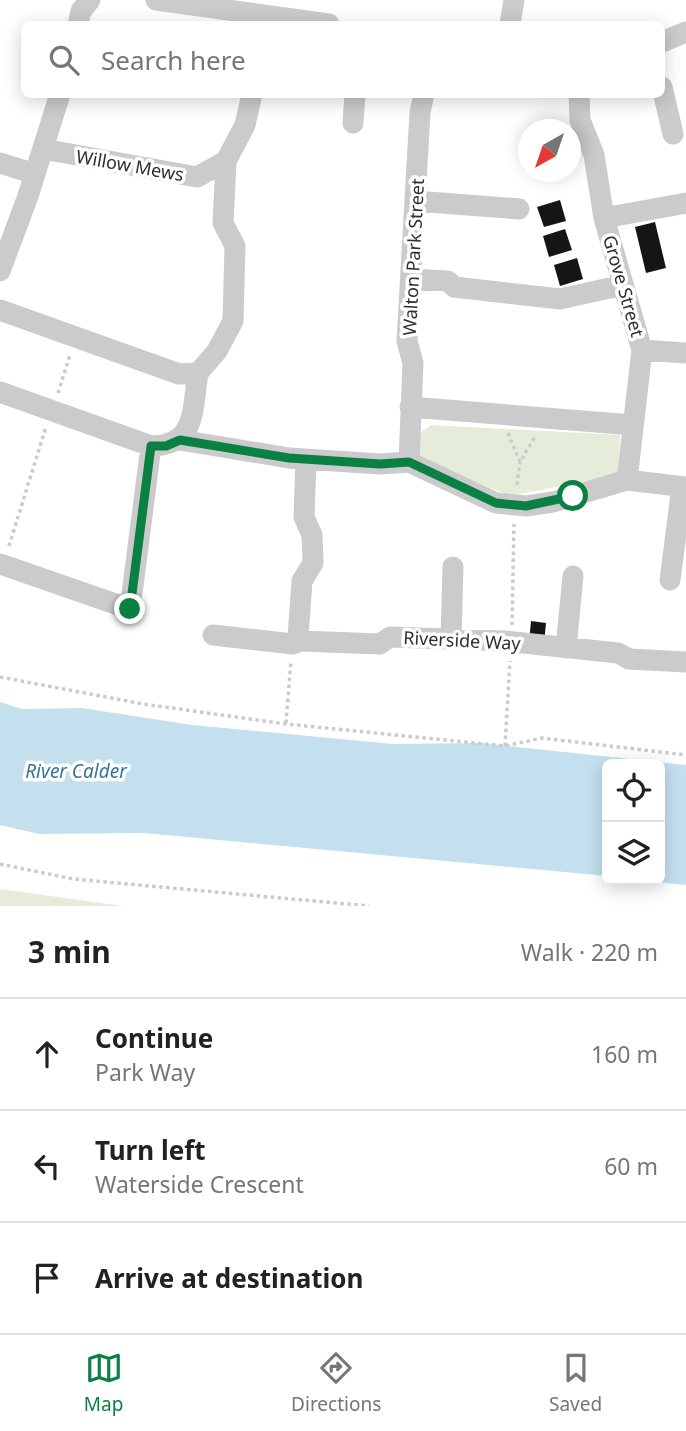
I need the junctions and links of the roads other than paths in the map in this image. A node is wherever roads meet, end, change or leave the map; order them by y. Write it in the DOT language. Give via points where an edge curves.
graph roads {
  1 [pos="90,0"];
  2 [pos="156,0"];
  3 [pos="514,0"];
  4 [pos="229,5"];
  5 [pos="269,20"];
  6 [pos="79,21"];
  7 [pos="510,21"];
  8 [pos="686,32"];
  9 [pos="665,40"];
  10 [pos="59,98"];
  11 [pos="251,98"];
  12 [pos="355,98"];
  13 [pos="423,98"];
  14 [pos="579,98"];
  15 [pos="665,98"];
  16 [pos="353,123"];
  17 [pos="673,134"];
  18 [pos="43,149"];
  19 [pos="226,161"];
  20 [pos="0,163"];
  21 [pos="35,174"];
  22 [pos="415,201"];
  23 [pos="686,203"];
  24 [pos="519,209"];
  25 [pos="604,218"];
  26 [pos="0,271"];
  27 [pos="411,279"];
  28 [pos="623,285"];
  29 [pos="0,310"];
  30 [pos="642,350"];
  31 [pos="686,353"];
  32 [pos="188,374"];
  33 [pos="0,391"];
  34 [pos="410,407"];
  35 [pos="633,425"];
  36 [pos="180,440"];
  37 [pos="151,446"];
  38 [pos="306,460"];
  39 [pos="409,462"];
  40 [pos="626,480"];
  41 [pos="684,487"];
  42 [pos="1,565"];
  43 [pos="453,567"];
  44 [pos="573,576"];
  45 [pos="670,580"];
  46 [pos="213,635"];
  47 [pos="451,639"];
  48 [pos="297,643"];
  49 [pos="566,648"];
  50 [pos="686,662"];
  1 -- 6 [label="street"];
  2 -- 4 [label="street"];
  3 -- 7 [label="street"];
  4 -- 5 [label="street"];
  8 -- 9 [label="street"];
  10 -- 18 [label="street"];
  11 -- 19 [label="street" via="245,125"];
  12 -- 16 [label="street"];
  13 -- 22 [label="street, Walton Park Street"];
  14 -- 25 [label="street, Grove Street" via="580,120 594,155"];
  15 -- 17 [label="street"];
  18 -- 19 [label="street, Willow Mews" via="197,177"];
  18 -- 21 [label="street"];
  19 -- 32 [label="street" via="223,223 235,246 233,321 217,351"];
  20 -- 21 [label="street"];
  21 -- 26 [label="street"];
  22 -- 24 [label="street"];
  22 -- 27 [label="street, Walton Park Street"];
  23 -- 25 [label="street"];
  25 -- 28 [label="street, Grove Street"];
  27 -- 28 [label="street" via="560,299"];
  27 -- 34 [label="street, Walton Park Street" via="407,341 413,363"];
  28 -- 30 [label="street, Grove Street"];
  29 -- 32 [label="street"];
  30 -- 31 [label="street"];
  30 -- 35 [label="street, Grove Street"];
  32 -- 36 [label="street" via="189,425"];
  33 -- 37 [label="street"];
  34 -- 35 [label="street"];
  34 -- 39 [label="street, Walton Park Street"];
  35 -- 40 [label="street, Grove Street"];
  36 -- 37 [label="street"];
  36 -- 38 [label="street"];
  37 -- 42 [label="street" via="130,609"];
  38 -- 39 [label="street"];
  38 -- 48 [label="street" via="304,517 312,535 313,563 302,581"];
  39 -- 40 [label="street" via="496,503 514,505 553,502"];
  40 -- 41 [label="street"];
  41 -- 45 [label="street"];
  43 -- 47 [label="street"];
  44 -- 49 [label="street"];
  46 -- 48 [label="street, Riverside Way"];
  47 -- 48 [label="street, Riverside Way" via="390,637 380,644"];
  47 -- 49 [label="street, Riverside Way"];
  49 -- 50 [label="street, Riverside Way" via="618,653 629,659"];
}
